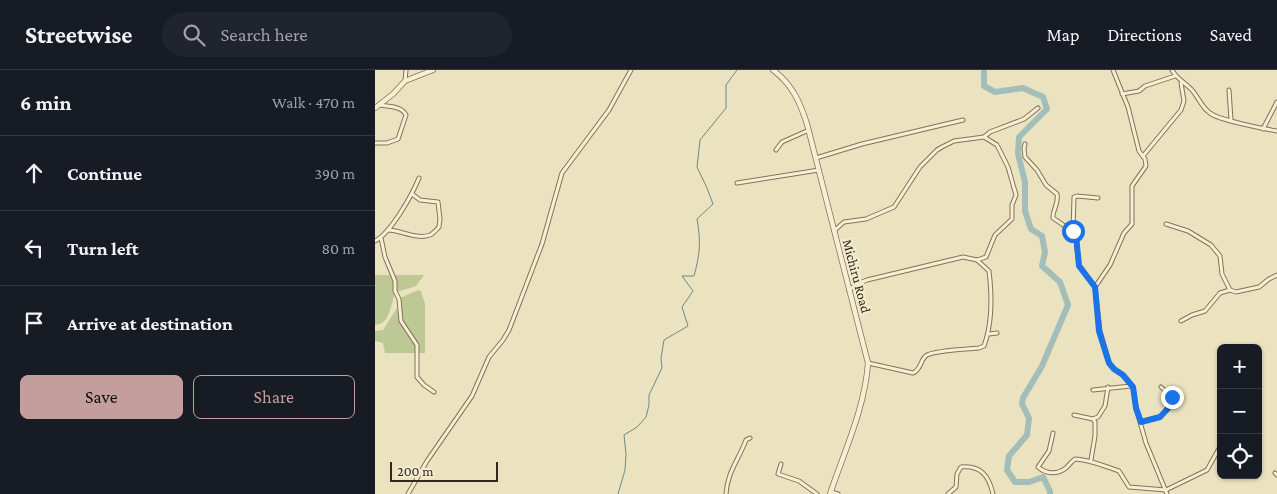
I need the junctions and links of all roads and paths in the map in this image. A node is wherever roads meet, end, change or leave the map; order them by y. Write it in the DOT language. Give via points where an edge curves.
graph roads {
  1 [pos="406,70"];
  2 [pos="433,70"];
  3 [pos="631,70"];
  4 [pos="773,70"];
  5 [pos="1113,70"];
  6 [pos="1172,70"];
  7 [pos="1175,76"];
  8 [pos="405,81"];
  9 [pos="1181,82"];
  10 [pos="1229,90"];
  11 [pos="1122,94"];
  12 [pos="1277,102"];
  13 [pos="377,107"];
  14 [pos="1038,108"];
  15 [pos="963,120"];
  16 [pos="1231,120"];
  17 [pos="1263,129"];
  18 [pos="809,130"];
  19 [pos="1277,131"];
  20 [pos="984,137"];
  21 [pos="375,143"];
  22 [pos="1025,144"];
  23 [pos="776,150"];
  24 [pos="1143,156"];
  25 [pos="816,158"];
  26 [pos="819,170"];
  27 [pos="419,178"];
  28 [pos="737,183"];
  29 [pos="413,194"];
  30 [pos="1098,198"];
  31 [pos="1166,224"];
  32 [pos="388,230"];
  33 [pos="834,231"];
  34 [pos="1073,231"];
  35 [pos="381,238"];
  36 [pos="375,241"];
  37 [pos="977,260"];
  38 [pos="1277,276"];
  39 [pos="1095,287"];
  40 [pos="849,290"];
  41 [pos="1230,290"];
  42 [pos="1181,321"];
  43 [pos="988,334"];
  44 [pos="997,334"];
  45 [pos="868,364"];
  46 [pos="1132,386"];
  47 [pos="1108,387"];
  48 [pos="1161,388"];
  49 [pos="1093,390"];
  50 [pos="434,392"];
  51 [pos="1074,415"];
  52 [pos="1093,419"];
  53 [pos="1141,422"];
  54 [pos="1053,433"];
  55 [pos="750,438"];
  56 [pos="1217,452"];
  57 [pos="1091,460"];
  58 [pos="781,464"];
  59 [pos="1146,489"];
  60 [pos="1167,492"];
  61 [pos="830,493"];
  62 [pos="952,493"];
  63 [pos="408,494"];
  64 [pos="726,494"];
  65 [pos="817,494"];
  66 [pos="838,494"];
  67 [pos="993,494"];
  68 [pos="1144,494"];
  1 -- 8 [label="street"];
  2 -- 8 [label="street"];
  3 -- 63 [label="street" via="609,110 562,173 542,244 509,330 489,357 472,396"];
  4 -- 18 [label="street, Michiru Road" via="795,92"];
  5 -- 11 [label="street"];
  6 -- 7 [label="street"];
  7 -- 9 [label="street"];
  7 -- 11 [label="street" via="1139,91"];
  8 -- 13 [label="street"];
  9 -- 16 [label="street" via="1191,89 1210,114"];
  9 -- 24 [label="street" via="1184,100 1181,110"];
  10 -- 16 [label="street"];
  11 -- 24 [label="street"];
  12 -- 17 [label="street"];
  13 -- 21 [label="street" via="403,110 406,115 398,139"];
  14 -- 20 [label="street" via="1024,119"];
  15 -- 25 [label="street"];
  16 -- 17 [label="street"];
  17 -- 19 [label="street"];
  18 -- 23 [label="street" via="782,142"];
  18 -- 25 [label="street, Michiru Road"];
  20 -- 33 [label="street" via="954,141 937,150 894,208 844,222"];
  20 -- 37 [label="street" via="997,145 1016,195 1012,219 995,235 986,257"];
  22 -- 34 [label="street" via="1025,157 1057,194 1053,218"];
  24 -- 39 [label="street" via="1146,166 1132,189 1132,224"];
  25 -- 26 [label="street, Michiru Road"];
  26 -- 28 [label="street"];
  26 -- 33 [label="street, Michiru Road"];
  27 -- 29 [label="street"];
  29 -- 32 [label="street"];
  29 -- 32 [label="street" via="420,200 438,202 439,227 430,235"];
  30 -- 34 [label="street" via="1074,197"];
  31 -- 41 [label="street" via="1188,231 1211,245 1220,256 1222,274"];
  32 -- 35 [label="street"];
  33 -- 40 [label="street, Michiru Road"];
  34 -- 39 [label="street" via="1079,266"];
  35 -- 36 [label="street"];
  35 -- 50 [label="street" via="399,297 401,321 417,345 417,377"];
  37 -- 40 [label="street" via="963,257 867,280"];
  37 -- 43 [label="street" via="989,271"];
  38 -- 41 [label="street" via="1259,287 1236,292"];
  39 -- 46 [label="street" via="1099,331 1109,363"];
  40 -- 45 [label="street, Michiru Road"];
  41 -- 42 [label="street" via="1218,295 1205,311"];
  43 -- 44 [label="street"];
  43 -- 45 [label="street" via="982,348 927,355 916,372"];
  45 -- 61 [label="street, Michiru Road" via="861,404"];
  46 -- 47 [label="street"];
  46 -- 53 [label="street"];
  47 -- 49 [label="street"];
  47 -- 52 [label="street" via="1105,406"];
  48 -- 53 [label="street" via="1172,397 1173,403 1160,417"];
  51 -- 52 [label="street"];
  52 -- 57 [label="street" via="1096,426"];
  53 -- 60 [label="street" via="1153,462"];
  54 -- 57 [label="street" via="1049,451 1039,468 1054,473 1066,468 1073,460"];
  55 -- 64 [label="street" via="731,470"];
  56 -- 60 [label="street" via="1207,470"];
  57 -- 59 [label="street" via="1119,471 1129,487"];
  58 -- 65 [label="street" via="778,474 799,481"];
  59 -- 60 [label="street"];
  59 -- 68 [label="street"];
  61 -- 66 [label="street"];
  62 -- 67 [label="street" via="958,470 968,466 985,474"];
}
